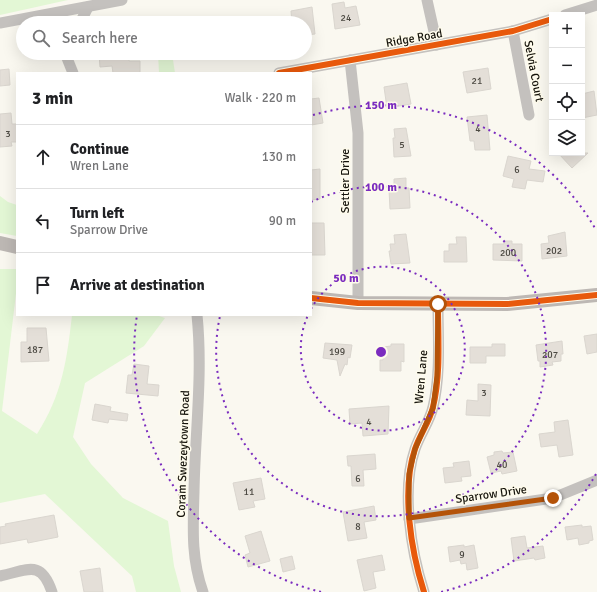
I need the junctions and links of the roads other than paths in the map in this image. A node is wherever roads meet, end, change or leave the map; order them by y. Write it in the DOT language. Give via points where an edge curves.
graph roads {
  1 [pos="122,0"];
  2 [pos="427,0"];
  3 [pos="597,5"];
  4 [pos="88,7"];
  5 [pos="575,12"];
  6 [pos="56,16"];
  7 [pos="84,16"];
  8 [pos="549,20"];
  9 [pos="16,22"];
  10 [pos="0,23"];
  11 [pos="512,31"];
  12 [pos="437,45"];
  13 [pos="67,60"];
  14 [pos="350,60"];
  15 [pos="72,72"];
  16 [pos="284,72"];
  17 [pos="530,116"];
  18 [pos="0,243"];
  19 [pos="16,247"];
  20 [pos="597,295"];
  21 [pos="312,298"];
  22 [pos="358,302"];
  23 [pos="438,304"];
  24 [pos="197,316"];
  25 [pos="597,480"];
  26 [pos="409,518"];
  27 [pos="0,576"];
  28 [pos="52,592"];
  29 [pos="204,592"];
  30 [pos="424,592"];
  1 -- 4 [label="street"];
  2 -- 12 [label="street"];
  3 -- 5 [label="street"];
  4 -- 6 [label="street"];
  4 -- 7 [label="street"];
  8 -- 11 [label="street, Ridge Road"];
  9 -- 10 [label="street"];
  11 -- 12 [label="street, Ridge Road"];
  11 -- 17 [label="street, Selvia Court"];
  12 -- 14 [label="street, Ridge Road"];
  13 -- 15 [label="street"];
  14 -- 16 [label="street, Ridge Road"];
  14 -- 22 [label="street, Settler Drive" via="358,133"];
  18 -- 19 [label="main road"];
  20 -- 23 [label="main road" via="507,304"];
  21 -- 22 [label="main road"];
  22 -- 23 [label="main road"];
  23 -- 26 [label="street, Wren Lane" via="437,376 433,408 415,449 409,474"];
  24 -- 29 [label="street, Coram Swezeytown Road" via="200,348 193,537 196,572"];
  25 -- 26 [label="street, Sparrow Drive" via="553,498"];
  26 -- 30 [label="street, Wren Lane"];
  27 -- 28 [label="street" via="36,569 47,579"];
}
